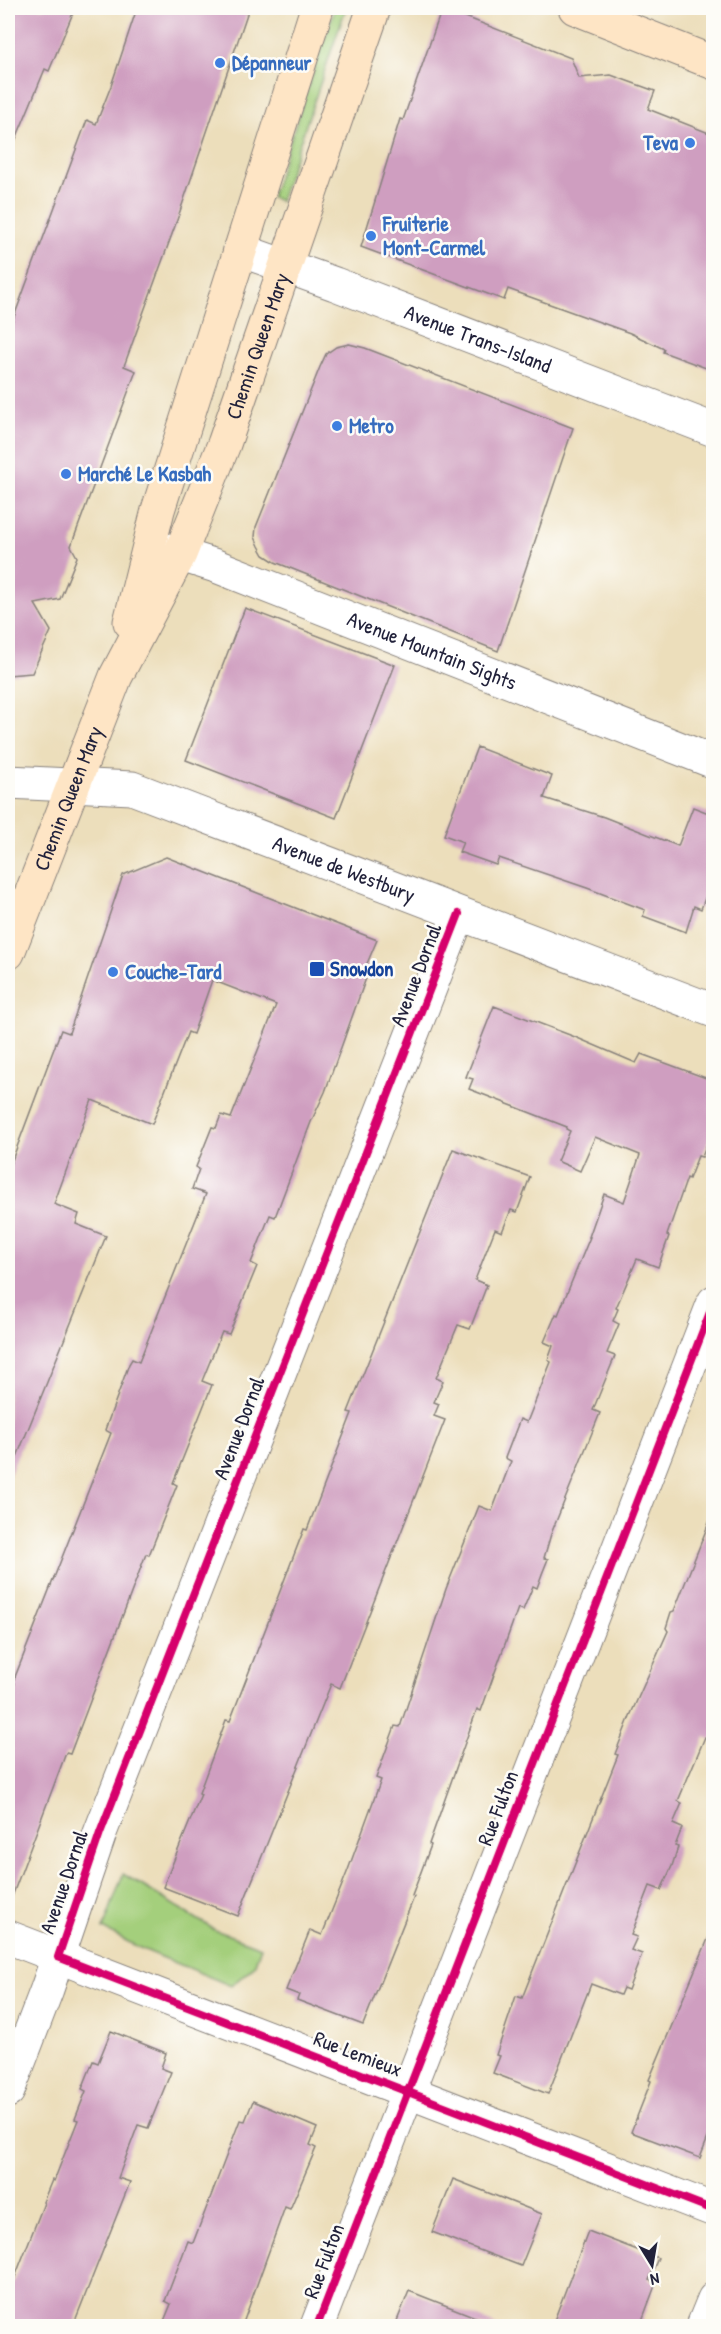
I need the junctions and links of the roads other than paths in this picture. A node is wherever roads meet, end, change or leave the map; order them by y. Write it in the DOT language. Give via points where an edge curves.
graph roads {
  1 [pos="317,8"];
  2 [pos="374,8"];
  3 [pos="575,8"];
  4 [pos="714,63"];
  5 [pos="240,250"];
  6 [pos="285,266"];
  7 [pos="714,430"];
  8 [pos="148,544"];
  9 [pos="180,554"];
  10 [pos="116,676"];
  11 [pos="714,762"];
  12 [pos="8,782"];
  13 [pos="72,785"];
  14 [pos="459,914"];
  15 [pos="8,953"];
  16 [pos="714,1011"];
  17 [pos="714,1302"];
  18 [pos="8,1937"];
  19 [pos="58,1957"];
  20 [pos="8,2091"];
  21 [pos="408,2093"];
  22 [pos="714,2210"];
  23 [pos="714,2299"];
  24 [pos="317,2326"];
  25 [pos="703,2326"];
  1 -- 5 [label="street, Chemin Queen Mary"];
  2 -- 6 [label="street, Chemin Queen Mary"];
  3 -- 4 [label="street"];
  5 -- 6 [label="street, Avenue Trans-Island"];
  5 -- 8 [label="street, Chemin Queen Mary"];
  6 -- 7 [label="street, Avenue Trans-Island"];
  6 -- 9 [label="street, Chemin Queen Mary" via="224,444"];
  8 -- 9 [label="street, Avenue Mountain Sights"];
  8 -- 10 [label="street, Chemin Queen Mary"];
  9 -- 10 [label="street, Chemin Queen Mary"];
  9 -- 11 [label="street, Avenue Mountain Sights"];
  10 -- 13 [label="street, Chemin Queen Mary"];
  12 -- 13 [label="street, Avenue de Westbury"];
  13 -- 14 [label="street, Avenue de Westbury" via="132,788"];
  13 -- 15 [label="street, Chemin Queen Mary"];
  14 -- 16 [label="street, Avenue de Westbury"];
  14 -- 19 [label="street, Avenue Dornal" via="104,1822"];
  17 -- 21 [label="street, Rue Fulton"];
  18 -- 19 [label="street, Rue Lemieux"];
  19 -- 20 [label="street, Avenue Dornal"];
  19 -- 21 [label="street, Rue Lemieux"];
  21 -- 22 [label="street, Rue Lemieux"];
  21 -- 24 [label="street, Rue Fulton"];
  23 -- 25 [label="street"];
}
